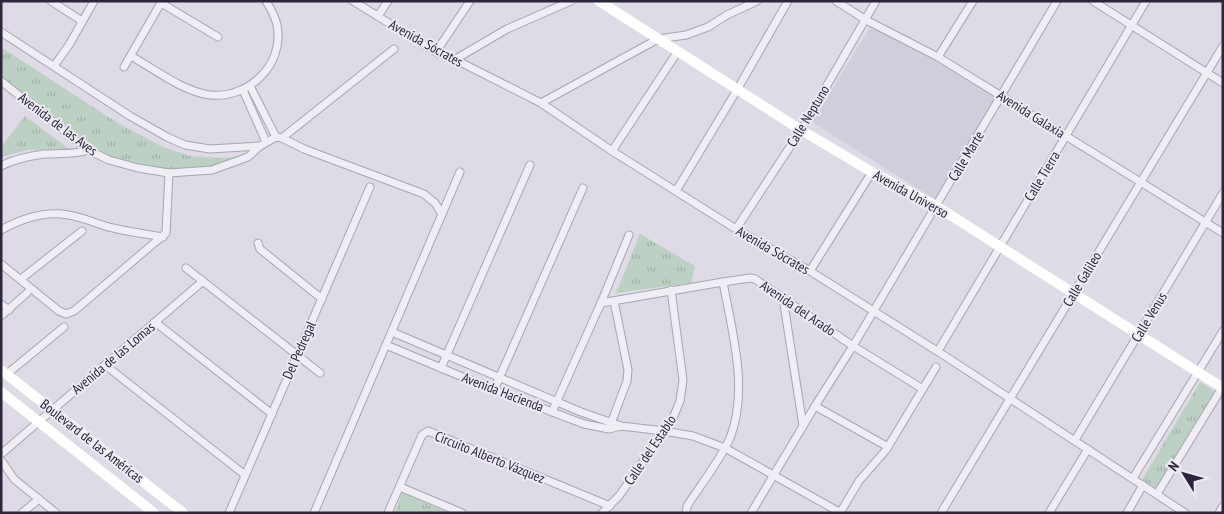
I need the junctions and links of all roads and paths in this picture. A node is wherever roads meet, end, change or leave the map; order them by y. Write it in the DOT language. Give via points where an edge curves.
graph roads {
  1 [pos="51,1"];
  2 [pos="94,1"];
  3 [pos="266,1"];
  4 [pos="352,1"];
  5 [pos="388,1"];
  6 [pos="470,1"];
  7 [pos="570,1"];
  8 [pos="599,1"];
  9 [pos="757,1"];
  10 [pos="788,1"];
  11 [pos="836,1"];
  12 [pos="876,1"];
  13 [pos="973,1"];
  14 [pos="1057,1"];
  15 [pos="1093,1"];
  16 [pos="1146,1"];
  17 [pos="162,2"];
  18 [pos="378,16"];
  19 [pos="866,20"];
  20 [pos="82,21"];
  21 [pos="1132,26"];
  22 [pos="1,32"];
  23 [pos="218,36"];
  24 [pos="658,39"];
  25 [pos="1223,46"];
  26 [pos="394,49"];
  27 [pos="678,51"];
  28 [pos="436,52"];
  29 [pos="131,56"];
  30 [pos="938,57"];
  31 [pos="454,60"];
  32 [pos="54,66"];
  33 [pos="124,67"];
  34 [pos="1206,73"];
  35 [pos="1,81"];
  36 [pos="1223,83"];
  37 [pos="250,86"];
  38 [pos="243,90"];
  39 [pos="737,90"];
  40 [pos="1001,96"];
  41 [pos="541,103"];
  42 [pos="801,130"];
  43 [pos="1066,136"];
  44 [pos="279,138"];
  45 [pos="263,144"];
  46 [pos="88,150"];
  47 [pos="612,151"];
  48 [pos="530,165"];
  49 [pos="1,166"];
  50 [pos="169,172"];
  51 [pos="460,172"];
  52 [pos="872,172"];
  53 [pos="1140,182"];
  54 [pos="370,187"];
  55 [pos="583,188"];
  56 [pos="676,191"];
  57 [pos="1223,193"];
  58 [pos="936,206"];
  59 [pos="442,214"];
  60 [pos="1205,222"];
  61 [pos="736,229"];
  62 [pos="1,230"];
  63 [pos="82,231"];
  64 [pos="1223,233"];
  65 [pos="628,235"];
  66 [pos="163,236"];
  67 [pos="258,243"];
  68 [pos="1000,247"];
  69 [pos="1,264"];
  70 [pos="186,268"];
  71 [pos="810,272"];
  72 [pos="21,280"];
  73 [pos="203,281"];
  74 [pos="723,282"];
  75 [pos="671,290"];
  76 [pos="27,293"];
  77 [pos="1074,293"];
  78 [pos="783,298"];
  79 [pos="322,299"];
  80 [pos="614,301"];
  81 [pos="601,303"];
  82 [pos="1,304"];
  83 [pos="9,310"];
  84 [pos="874,311"];
  85 [pos="1,316"];
  86 [pos="155,322"];
  87 [pos="64,327"];
  88 [pos="1223,331"];
  89 [pos="392,332"];
  90 [pos="1139,334"];
  91 [pos="386,345"];
  92 [pos="853,346"];
  93 [pos="938,351"];
  94 [pos="297,356"];
  95 [pos="447,356"];
  96 [pos="105,365"];
  97 [pos="936,367"];
  98 [pos="441,368"];
  99 [pos="4,372"];
  100 [pos="1198,372"];
  101 [pos="320,374"];
  102 [pos="499,378"];
  103 [pos="1222,387"];
  104 [pos="923,389"];
  105 [pos="494,390"];
  106 [pos="1,392"];
  107 [pos="1010,399"];
  108 [pos="556,402"];
  109 [pos="815,406"];
  110 [pos="52,410"];
  111 [pos="552,412"];
  112 [pos="272,414"];
  113 [pos="611,421"];
  114 [pos="38,422"];
  115 [pos="621,426"];
  116 [pos="803,426"];
  117 [pos="609,430"];
  118 [pos="664,431"];
  119 [pos="1076,440"];
  120 [pos="725,448"];
  121 [pos="888,448"];
  122 [pos="1088,449"];
  123 [pos="1,454"];
  124 [pos="1,460"];
  125 [pos="773,474"];
  126 [pos="246,475"];
  127 [pos="1133,478"];
  128 [pos="1143,485"];
  129 [pos="400,487"];
  130 [pos="1157,494"];
  131 [pos="39,499"];
  132 [pos="610,506"];
  133 [pos="1223,506"];
  134 [pos="22,513"];
  135 [pos="56,513"];
  136 [pos="154,513"];
  137 [pos="183,513"];
  138 [pos="229,513"];
  139 [pos="314,513"];
  140 [pos="388,513"];
  141 [pos="462,513"];
  142 [pos="602,513"];
  143 [pos="686,513"];
  144 [pos="751,513"];
  145 [pos="840,513"];
  146 [pos="941,513"];
  147 [pos="1049,513"];
  148 [pos="1127,513"];
  149 [pos="1185,513"];
  150 [pos="1219,513"];
  1 -- 20 [label="street"];
  2 -- 20 [label="street"];
  3 -- 37 [label="street" via="278,27 277,48 269,67"];
  4 -- 18 [label="street, Avenida Sócrates"];
  5 -- 18 [label="street"];
  6 -- 28 [label="street"];
  7 -- 31 [label="street" via="508,29"];
  8 -- 24 [label="street, Avenida Universo"];
  9 -- 24 [label="street" via="708,27 686,35"];
  10 -- 39 [label="street"];
  11 -- 19 [label="street, Avenida Galaxia"];
  12 -- 19 [label="street, Calle Neptuno"];
  13 -- 30 [label="street"];
  14 -- 40 [label="street, Calle Marte"];
  15 -- 21 [label="street"];
  16 -- 21 [label="street, Calle Tierra"];
  17 -- 23 [label="street"];
  17 -- 29 [label="street"];
  18 -- 28 [label="street, Avenida Sócrates"];
  19 -- 30 [label="street, Avenida Galaxia"];
  19 -- 42 [label="street, Calle Neptuno"];
  20 -- 32 [label="street"];
  21 -- 34 [label="street"];
  21 -- 43 [label="street, Calle Tierra"];
  22 -- 32 [label="street, Avenida de las Aves"];
  24 -- 27 [label="street, Avenida Universo"];
  24 -- 41 [label="street"];
  25 -- 34 [label="street, Calle Galileo"];
  26 -- 44 [label="street, Avenida de las Aves"];
  27 -- 39 [label="street, Avenida Universo"];
  27 -- 47 [label="street"];
  28 -- 31 [label="street, Avenida Sócrates"];
  29 -- 33 [label="street"];
  29 -- 38 [label="street" via="199,92 231,95"];
  30 -- 40 [label="street, Avenida Galaxia"];
  31 -- 41 [label="street, Avenida Sócrates"];
  32 -- 45 [label="street, Avenida de las Aves" via="130,116 185,145 210,149"];
  34 -- 36 [label="street"];
  34 -- 53 [label="street, Calle Galileo"];
  35 -- 46 [label="street, Avenida de las Aves"];
  37 -- 38 [label="street"];
  37 -- 44 [label="street"];
  38 -- 45 [label="street"];
  39 -- 42 [label="street, Avenida Universo"];
  39 -- 56 [label="street"];
  40 -- 43 [label="street, Avenida Galaxia"];
  40 -- 58 [label="street, Calle Marte"];
  41 -- 47 [label="street, Avenida Sócrates"];
  42 -- 52 [label="street, Avenida Universo"];
  42 -- 61 [label="street, Calle Neptuno"];
  43 -- 53 [label="street, Avenida Galaxia"];
  43 -- 68 [label="street, Calle Tierra"];
  44 -- 45 [label="street, Avenida de las Aves"];
  44 -- 59 [label="street" via="424,194"];
  45 -- 50 [label="street, Avenida de las Aves" via="248,157 212,170"];
  46 -- 49 [label="street" via="37,155"];
  46 -- 50 [label="street, Avenida de las Aves" via="126,166"];
  47 -- 56 [label="street, Avenida Sócrates"];
  48 -- 95 [label="street"];
  50 -- 66 [label="street"];
  51 -- 59 [label="street"];
  52 -- 58 [label="street, Avenida Universo"];
  52 -- 71 [label="street"];
  53 -- 60 [label="street, Avenida Galaxia"];
  53 -- 77 [label="street, Calle Galileo"];
  54 -- 79 [label="street, Del Pedregal"];
  55 -- 102 [label="street"];
  56 -- 61 [label="street, Avenida Sócrates"];
  57 -- 60 [label="street, Calle Venus"];
  58 -- 68 [label="street, Avenida Universo"];
  58 -- 84 [label="street, Calle Marte"];
  59 -- 89 [label="street"];
  60 -- 64 [label="street, Avenida Galaxia"];
  60 -- 90 [label="street, Calle Venus"];
  61 -- 71 [label="street, Avenida Sócrates"];
  62 -- 66 [label="street" via="33,217 67,214 112,228"];
  63 -- 72 [label="street"];
  65 -- 81 [label="street"];
  66 -- 72 [label="street" via="70,313 59,311"];
  67 -- 79 [label="street" via="260,249"];
  68 -- 77 [label="street, Avenida Universo"];
  68 -- 93 [label="street, Calle Tierra"];
  69 -- 72 [label="street"];
  70 -- 73 [label="street"];
  71 -- 84 [label="street, Avenida Sócrates"];
  73 -- 86 [label="street, Avenida de las Lomas"];
  73 -- 94 [label="street"];
  74 -- 75 [label="street, Avenida del Arado"];
  74 -- 78 [label="street, Avenida del Arado" via="755,279"];
  74 -- 120 [label="street" via="739,379 736,422"];
  75 -- 80 [label="street, Avenida del Arado"];
  75 -- 118 [label="street, Calle del Establo" via="683,380 678,406"];
  76 -- 83 [label="street"];
  77 -- 90 [label="street, Avenida Universo"];
  77 -- 107 [label="street, Calle Galileo"];
  78 -- 92 [label="street, Avenida del Arado"];
  78 -- 116 [label="street"];
  79 -- 94 [label="street, Del Pedregal"];
  80 -- 81 [label="street, Avenida del Arado"];
  80 -- 113 [label="street" via="628,370 626,386"];
  81 -- 108 [label="street"];
  82 -- 83 [label="street"];
  83 -- 85 [label="street"];
  84 -- 92 [label="street, Calle Marte"];
  84 -- 93 [label="street, Avenida Sócrates"];
  86 -- 96 [label="street, Avenida de las Lomas"];
  86 -- 112 [label="street"];
  87 -- 99 [label="street"];
  88 -- 100 [label="street"];
  89 -- 91 [label="street"];
  89 -- 95 [label="street, Avenida Hacienda"];
  90 -- 100 [label="street, Avenida Universo"];
  90 -- 119 [label="street, Calle Venus"];
  91 -- 98 [label="street, Avenida Hacienda"];
  91 -- 139 [label="street"];
  92 -- 104 [label="street, Avenida del Arado"];
  92 -- 109 [label="street, Calle Marte"];
  93 -- 107 [label="street, Avenida Sócrates"];
  94 -- 101 [label="street"];
  94 -- 112 [label="street, Del Pedregal"];
  95 -- 98 [label="street"];
  95 -- 102 [label="street, Avenida Hacienda"];
  96 -- 110 [label="street, Avenida de las Lomas"];
  96 -- 126 [label="street"];
  97 -- 104 [label="street"];
  98 -- 105 [label="street, Avenida Hacienda"];
  99 -- 110 [label="street, Boulevard de las Américas"];
  100 -- 103 [label="street, Avenida Universo"];
  100 -- 127 [label="street"];
  102 -- 105 [label="street"];
  102 -- 108 [label="street, Avenida Hacienda"];
  103 -- 130 [label="street"];
  104 -- 121 [label="street"];
  105 -- 111 [label="street, Avenida Hacienda"];
  106 -- 114 [label="street, Boulevard de las Américas"];
  107 -- 119 [label="street, Avenida Sócrates"];
  107 -- 146 [label="street, Calle Galileo"];
  108 -- 111 [label="street"];
  108 -- 113 [label="street, Avenida Hacienda"];
  109 -- 116 [label="street, Calle Marte"];
  109 -- 121 [label="street"];
  110 -- 114 [label="street, Avenida de las Lomas"];
  110 -- 137 [label="street, Boulevard de las Américas"];
  111 -- 117 [label="street, Avenida Hacienda"];
  112 -- 126 [label="street, Del Pedregal"];
  113 -- 115 [label="street, Avenida Hacienda"];
  113 -- 117 [label="street"];
  114 -- 123 [label="street, Avenida de las Lomas"];
  114 -- 136 [label="street, Boulevard de las Américas"];
  115 -- 117 [label="street, Avenida Hacienda"];
  115 -- 118 [label="street, Avenida Hacienda"];
  116 -- 125 [label="street, Calle Marte"];
  118 -- 120 [label="street, Avenida Hacienda" via="706,440"];
  118 -- 132 [label="street, Calle del Establo"];
  119 -- 122 [label="street, Avenida Sócrates"];
  120 -- 125 [label="street, Avenida Hacienda"];
  120 -- 143 [label="street" via="687,506"];
  121 -- 145 [label="street" via="860,481"];
  122 -- 127 [label="street, Avenida Sócrates"];
  122 -- 147 [label="street"];
  124 -- 131 [label="street" via="14,479"];
  125 -- 144 [label="street, Calle Marte"];
  125 -- 145 [label="street, Avenida Hacienda"];
  126 -- 138 [label="street, Del Pedregal"];
  127 -- 128 [label="street, Avenida Sócrates"];
  128 -- 130 [label="street, Avenida Sócrates"];
  128 -- 148 [label="street"];
  129 -- 132 [label="street, Circuito Alberto Vázquez" via="422,435 428,431"];
  129 -- 140 [label="street, Circuito Alberto Vázquez"];
  129 -- 141 [label="street"];
  130 -- 149 [label="street, Avenida Sócrates"];
  131 -- 134 [label="street"];
  131 -- 135 [label="street"];
  132 -- 142 [label="street, Calle del Establo"];
  133 -- 150 [label="street"];
}
